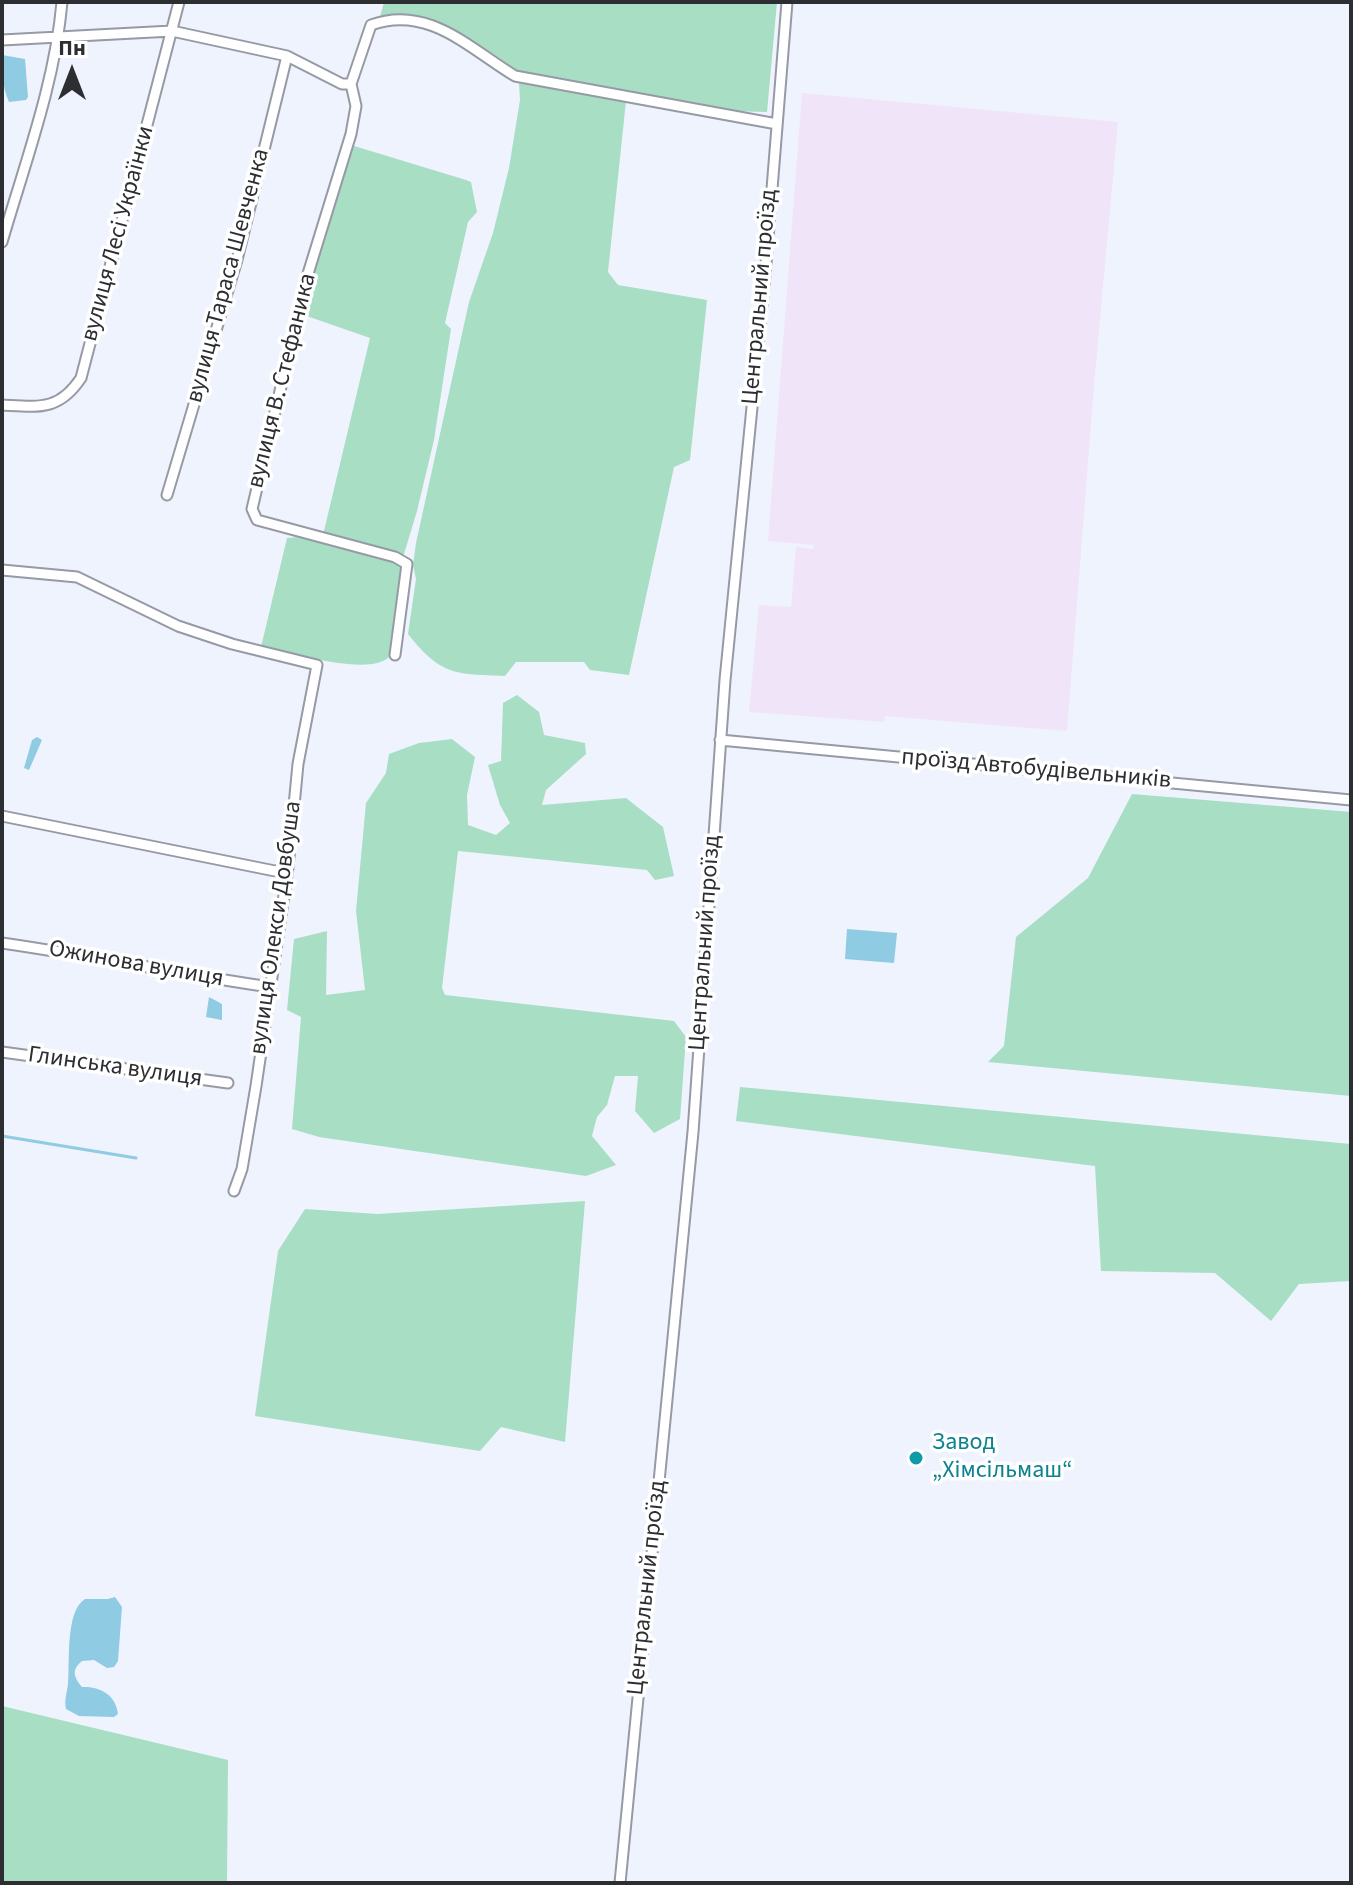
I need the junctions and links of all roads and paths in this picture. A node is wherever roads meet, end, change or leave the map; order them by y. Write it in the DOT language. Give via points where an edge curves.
graph roads {
  1 [pos="62,2"];
  2 [pos="179,2"];
  3 [pos="787,2"];
  4 [pos="172,31"];
  5 [pos="59,35"];
  6 [pos="2,40"];
  7 [pos="287,56"];
  8 [pos="351,84"];
  9 [pos="777,124"];
  10 [pos="2,242"];
  11 [pos="2,405"];
  12 [pos="167,495"];
  13 [pos="2,570"];
  14 [pos="395,655"];
  15 [pos="720,740"];
  16 [pos="1351,800"];
  17 [pos="2,816"];
  18 [pos="288,868"];
  19 [pos="2,943"];
  20 [pos="270,987"];
  21 [pos="2,1052"];
  22 [pos="228,1083"];
  23 [pos="234,1191"];
  24 [pos="620,1883"];
  1 -- 5 [label="street"];
  2 -- 4 [label="street, вулиця Лесі Українки"];
  3 -- 9 [label="street, Центральний проїзд"];
  4 -- 5 [label="street"];
  4 -- 7 [label="street"];
  4 -- 11 [label="street, вулиця Лесі Українки" via="81,378 69,397 52,404"];
  5 -- 6 [label="street"];
  5 -- 10 [label="street"];
  7 -- 8 [label="street"];
  7 -- 12 [label="street, вулиця Тараса Шевченка" via="237,260"];
  8 -- 9 [label="street" via="371,25 417,20 466,41 515,76"];
  8 -- 14 [label="street, вулиця В. Стефаника" via="356,106 351,134 307,277 252,509 257,520 407,564"];
  9 -- 15 [label="street, Центральний проїзд"];
  13 -- 18 [label="street, вулиця Олекси Довбуша" via="77,577 191,631 317,665 298,764"];
  15 -- 16 [label="street, проїзд Автобудівельників"];
  15 -- 24 [label="street, Центральний проїзд" via="693,1132"];
  17 -- 18 [label="street" via="275,871"];
  18 -- 20 [label="street, вулиця Олекси Довбуша"];
  19 -- 20 [label="street, Ожинова вулиця"];
  20 -- 23 [label="street, вулиця Олекси Довбуша" via="242,1169"];
  21 -- 22 [label="street, Глинська вулиця"];
}
